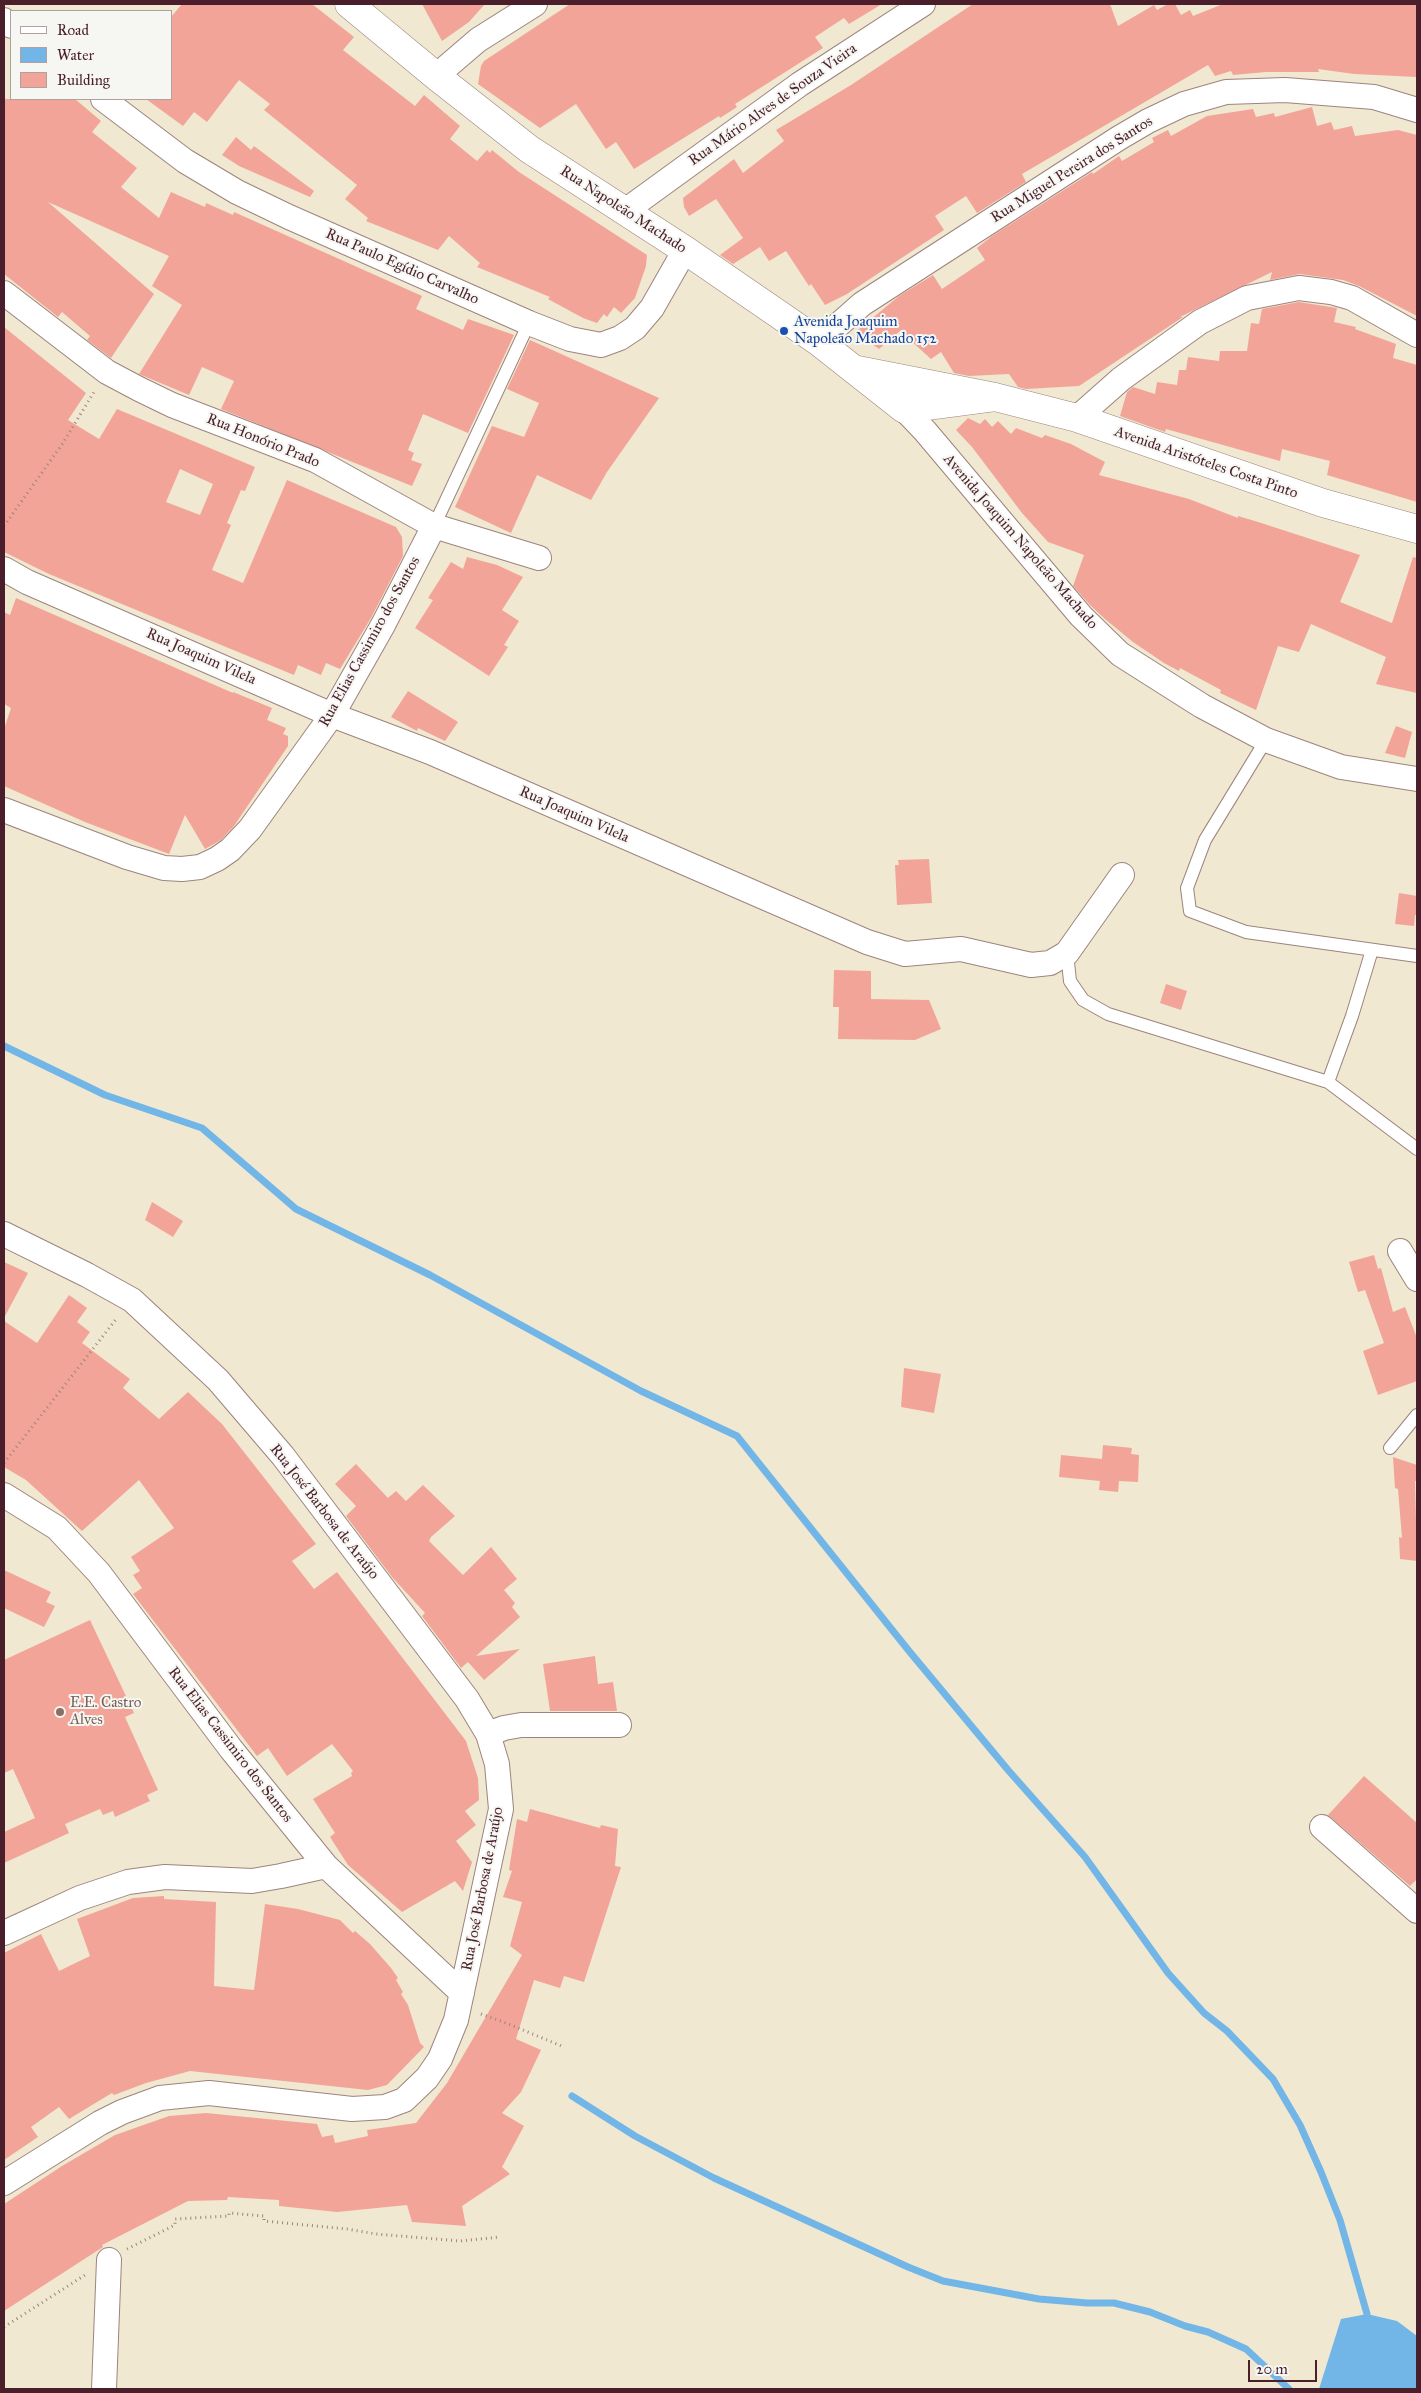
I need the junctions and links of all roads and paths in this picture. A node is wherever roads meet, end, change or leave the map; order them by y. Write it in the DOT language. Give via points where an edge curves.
graph roads {
  1 [pos="349,4"];
  2 [pos="535,4"];
  3 [pos="923,4"];
  4 [pos="436,76"];
  5 [pos="104,100"];
  6 [pos="1417,110"];
  7 [pos="625,211"];
  8 [pos="684,250"];
  9 [pos="4,293"];
  10 [pos="529,323"];
  11 [pos="1417,335"];
  12 [pos="819,342"];
  13 [pos="854,369"];
  14 [pos="107,372"];
  15 [pos="995,397"];
  16 [pos="904,409"];
  17 [pos="1077,418"];
  18 [pos="4,526"];
  19 [pos="434,526"];
  20 [pos="1417,529"];
  21 [pos="539,558"];
  22 [pos="4,569"];
  23 [pos="332,715"];
  24 [pos="1266,740"];
  25 [pos="1417,779"];
  26 [pos="4,810"];
  27 [pos="1122,875"];
  28 [pos="1372,950"];
  29 [pos="1067,953"];
  30 [pos="1417,956"];
  31 [pos="1328,1082"];
  32 [pos="1417,1150"];
  33 [pos="4,1234"];
  34 [pos="1400,1251"];
  35 [pos="1417,1279"];
  36 [pos="132,1300"];
  37 [pos="1417,1415"];
  38 [pos="1390,1448"];
  39 [pos="4,1464"];
  40 [pos="4,1495"];
  41 [pos="619,1725"];
  42 [pos="488,1734"];
  43 [pos="1322,1826"];
  44 [pos="326,1866"];
  45 [pos="1417,1911"];
  46 [pos="4,1933"];
  47 [pos="461,1999"];
  48 [pos="564,2048"];
  49 [pos="4,2183"];
  50 [pos="500,2237"];
  51 [pos="109,2260"];
  52 [pos="4,2327"];
  53 [pos="104,2389"];
  1 -- 4 [label="main road, Rua Napoleão Machado"];
  2 -- 4 [label="street" via="478,40"];
  3 -- 7 [label="street, Rua Mário Alves de Souza Vieira" via="800,84"];
  4 -- 7 [label="main road, Rua Napoleão Machado" via="529,149"];
  5 -- 10 [label="street, Rua Paulo Egídio Carvalho" via="185,161 238,192"];
  6 -- 12 [label="street, Rua Miguel Pereira dos Santos" via="1374,97 1285,90 1226,92 1184,104 1119,138 862,304"];
  7 -- 8 [label="main road, Rua Napoleão Machado"];
  8 -- 10 [label="street, Rua Paulo Egídio Carvalho" via="652,308 635,328 620,338 601,345 570,339"];
  8 -- 12 [label="main road, Rua Napoleão Machado"];
  9 -- 14 [label="street, Rua Honório Prado"];
  10 -- 19 [label="lane"];
  11 -- 17 [label="street" via="1352,298 1331,292 1299,288 1255,296 1200,322 1121,379"];
  12 -- 13 [label="main road, Rua Napoleão Machado"];
  13 -- 15 [label="main road, Avenida Aristóteles Costa Pinto"];
  13 -- 16 [label="main road, Rua Napoleão Machado"];
  14 -- 18 [label="path" via="63,443"];
  14 -- 19 [label="street, Rua Honório Prado" via="172,405 315,460"];
  15 -- 16 [label="main road, Avenida Aristóteles Costa Pinto"];
  15 -- 17 [label="main road, Avenida Aristóteles Costa Pinto"];
  16 -- 24 [label="street, Avenida Joaquim Napoleão Machado" via="1081,616 1120,654 1202,706"];
  17 -- 20 [label="main road, Avenida Aristóteles Costa Pinto" via="1323,503"];
  19 -- 21 [label="street, Rua Honório Prado"];
  19 -- 23 [label="street, Rua Elias Cassimiro dos Santos" via="384,625"];
  22 -- 23 [label="street, Rua Joaquim Vilela" via="27,582"];
  23 -- 26 [label="street, Rua Elias Cassimiro dos Santos" via="250,829 217,860 200,867 164,868"];
  23 -- 29 [label="street, Rua Joaquim Vilela" via="430,752 885,948 905,954 961,950 1031,965 1050,964"];
  24 -- 25 [label="street, Avenida Joaquim Napoleão Machado" via="1341,767"];
  24 -- 28 [label="lane" via="1205,840 1186,888 1190,911 1246,932"];
  27 -- 29 [label="street, Rua Joaquim Vilela"];
  28 -- 30 [label="lane"];
  28 -- 31 [label="lane"];
  29 -- 31 [label="lane" via="1070,981 1083,1000 1108,1014"];
  31 -- 32 [label="lane"];
  33 -- 36 [label="street, Rua José Barbosa de Araújo"];
  34 -- 35 [label="street"];
  36 -- 39 [label="path"];
  36 -- 42 [label="street, Rua José Barbosa de Araújo" via="218,1380 283,1456 437,1656"];
  37 -- 38 [label="lane"];
  40 -- 44 [label="street, Rua Elias Cassimiro dos Santos" via="57,1528 99,1573 231,1749"];
  41 -- 42 [label="street" via="521,1726"];
  42 -- 47 [label="street, Rua José Barbosa de Araújo" via="497,1764 501,1809"];
  43 -- 45 [label="street"];
  44 -- 46 [label="street" via="252,1881 165,1877 137,1880 102,1889"];
  44 -- 47 [label="street, Rua Elias Cassimiro dos Santos"];
  47 -- 48 [label="path"];
  47 -- 49 [label="street, Rua José Barbosa de Araújo" via="440,2059 427,2078 395,2105 352,2109 210,2093 160,2098 122,2112 84,2132"];
  50 -- 51 [label="path" via="460,2241 376,2234 264,2221 264,2216 229,2213 228,2216 175,2219 175,2225"];
  51 -- 52 [label="path"];
  51 -- 53 [label="street"];
}
